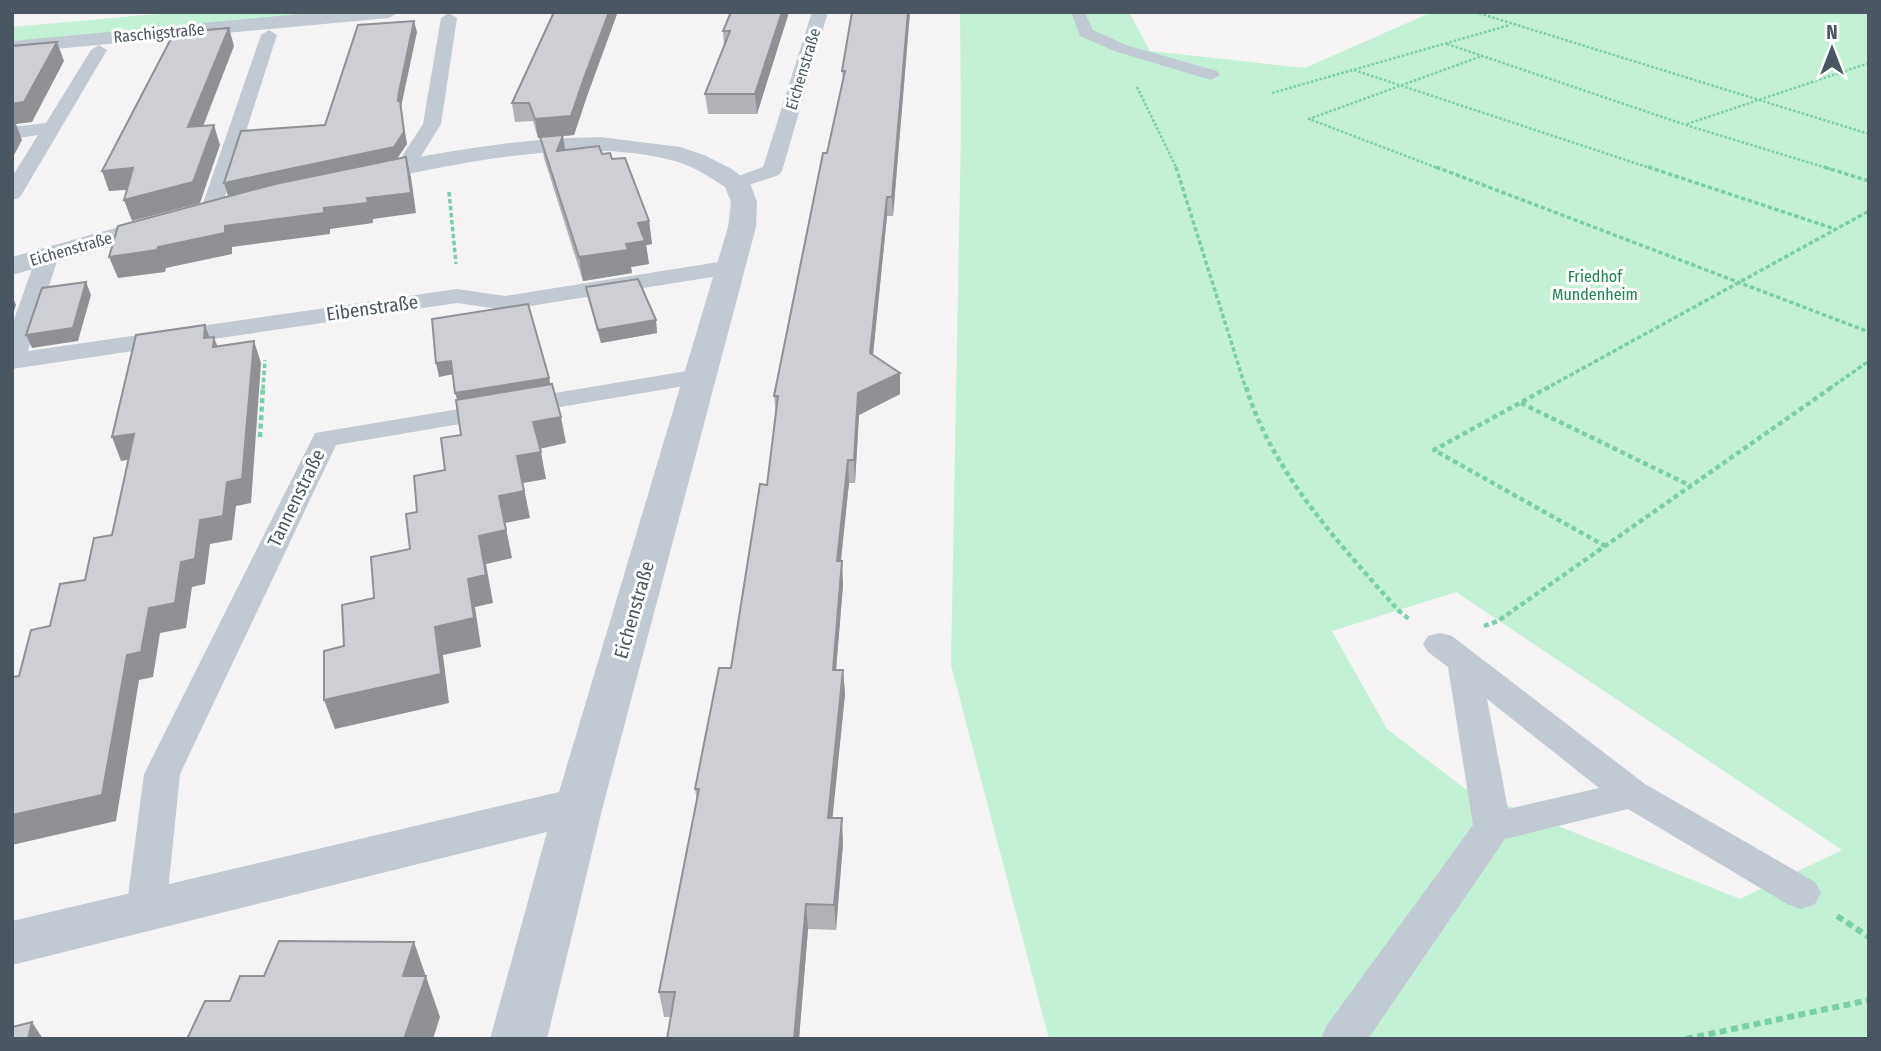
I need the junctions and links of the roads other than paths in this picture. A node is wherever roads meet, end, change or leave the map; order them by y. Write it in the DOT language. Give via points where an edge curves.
graph roads {
  1 [pos="178,12"];
  2 [pos="389,12"];
  3 [pos="820,12"];
  4 [pos="1080,12"];
  5 [pos="449,18"];
  6 [pos="12,27"];
  7 [pos="269,35"];
  8 [pos="12,47"];
  9 [pos="99,50"];
  10 [pos="1211,75"];
  11 [pos="51,128"];
  12 [pos="12,132"];
  13 [pos="405,167"];
  14 [pos="737,183"];
  15 [pos="326,184"];
  16 [pos="12,194"];
  17 [pos="249,200"];
  18 [pos="211,209"];
  19 [pos="48,255"];
  20 [pos="12,266"];
  21 [pos="731,267"];
  22 [pos="12,361"];
  23 [pos="699,377"];
  24 [pos="1632,794"];
  25 [pos="579,806"];
  26 [pos="1492,827"];
  27 [pos="1801,893"];
  28 [pos="146,911"];
  29 [pos="12,943"];
  30 [pos="518,1039"];
  31 [pos="1343,1039"];
  1 -- 6 [label="street, Raschigstraße"];
  2 -- 8 [label="street, Raschigstraße"];
  3 -- 14 [label="lane, Eichenstraße" via="772,171"];
  4 -- 10 [label="lane" via="1086,33 1119,48"];
  5 -- 13 [label="lane" via="432,124"];
  7 -- 18 [label="lane"];
  9 -- 11 [label="lane"];
  11 -- 12 [label="lane"];
  11 -- 16 [label="lane"];
  13 -- 14 [label="street" via="542,148 624,148 681,155"];
  13 -- 15 [label="street"];
  14 -- 21 [label="street, Eichenstraße" via="744,202"];
  17 -- 18 [label="street, Eichenstraße"];
  18 -- 19 [label="street, Eichenstraße"];
  19 -- 20 [label="street, Eichenstraße"];
  19 -- 22 [label="lane, Eibenstraße"];
  21 -- 22 [label="lane, Eibenstraße" via="505,303 457,296"];
  21 -- 23 [label="street, Eichenstraße"];
  23 -- 25 [label="street, Eichenstraße"];
  23 -- 28 [label="lane, Tannenstraße" via="325,439 162,774"];
  24 -- 26 [label="lane"];
  24 -- 26 [label="lane" via="1452,653"];
  24 -- 27 [label="lane"];
  25 -- 28 [label="street"];
  25 -- 30 [label="street, Eichenstraße"];
  26 -- 31 [label="lane"];
  28 -- 29 [label="street"];
}
